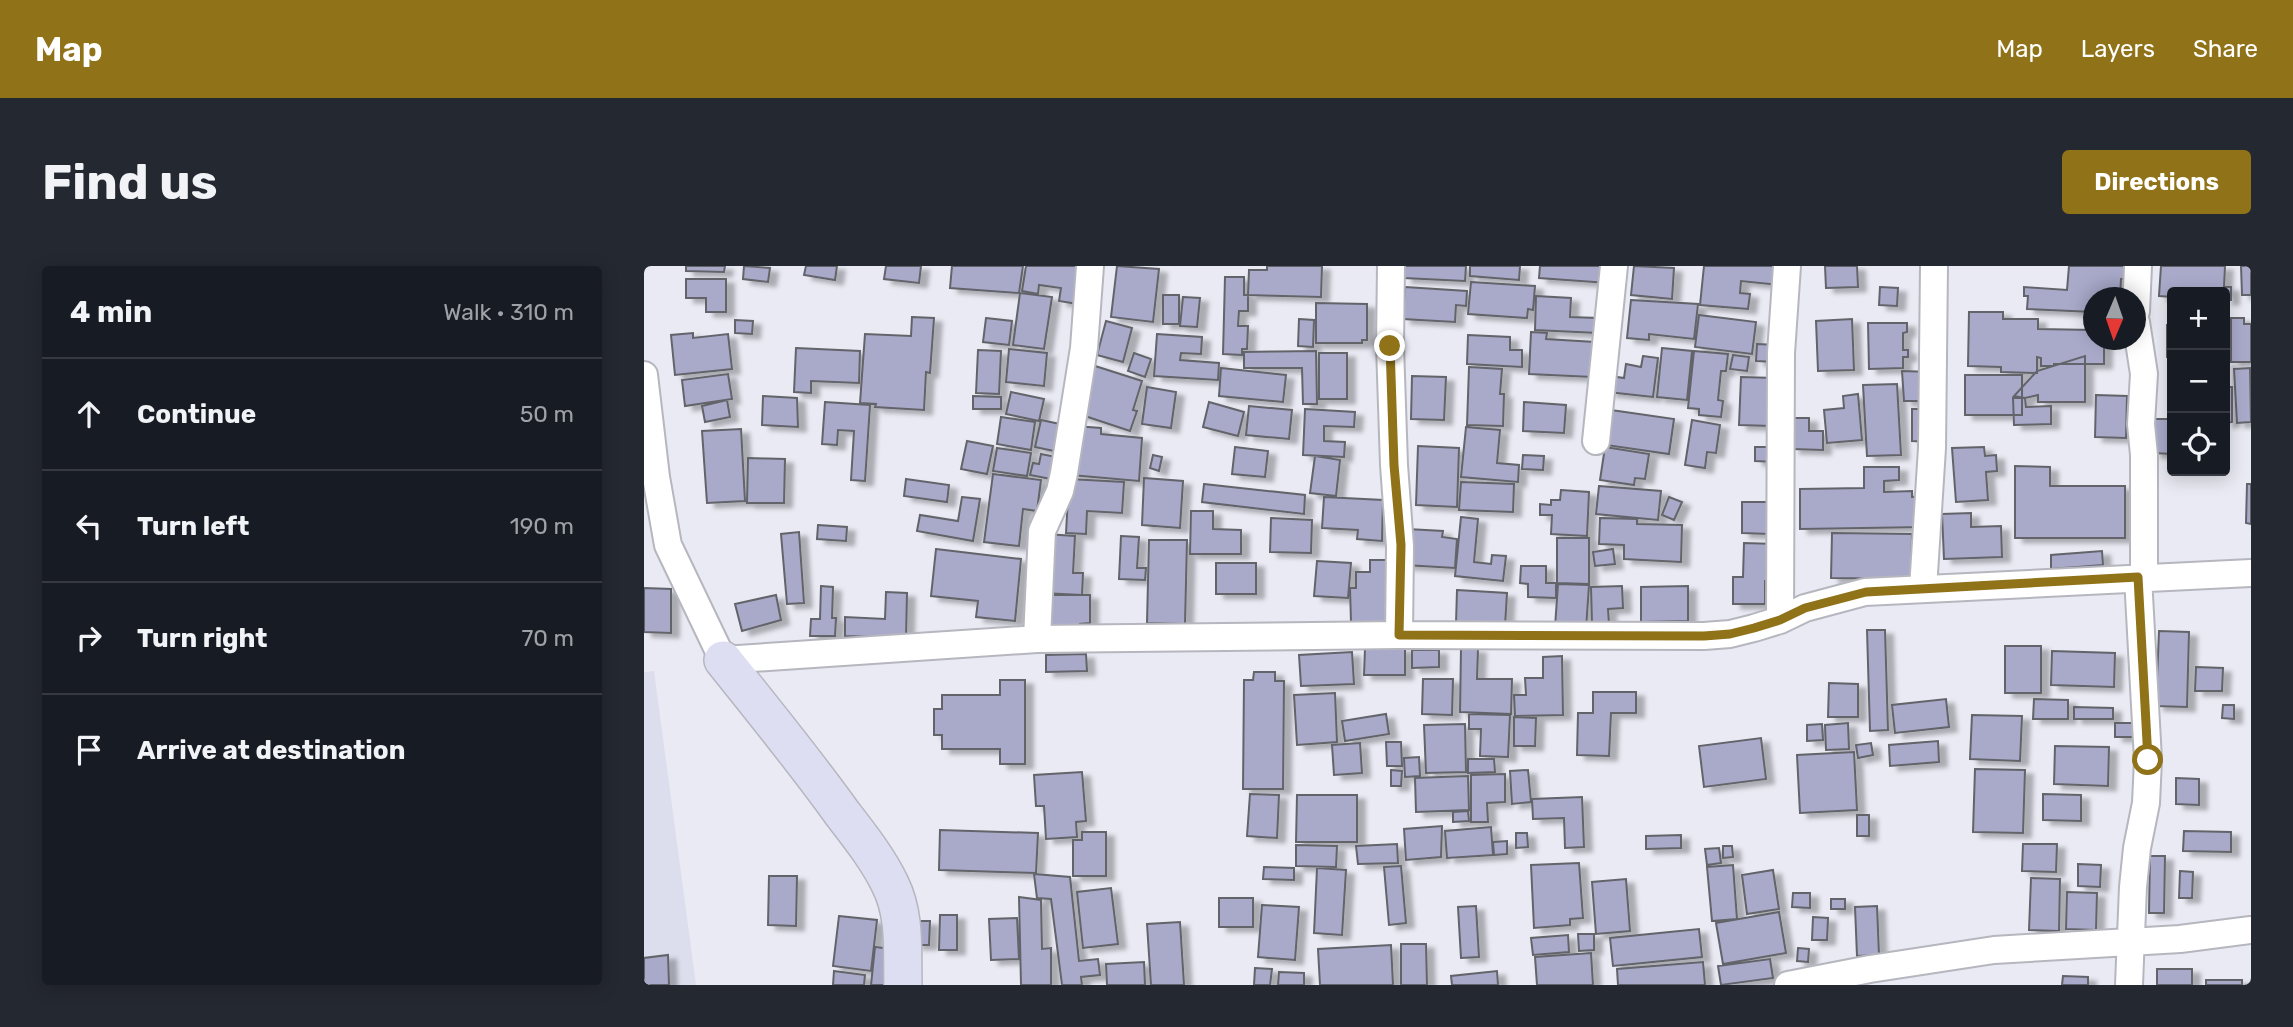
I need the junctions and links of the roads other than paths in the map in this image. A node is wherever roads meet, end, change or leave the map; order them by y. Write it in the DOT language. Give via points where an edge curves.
graph roads {
  1 [pos="1090,266"];
  2 [pos="1391,266"];
  3 [pos="1614,266"];
  4 [pos="1787,266"];
  5 [pos="1934,266"];
  6 [pos="2138,266"];
  7 [pos="2137,287"];
  8 [pos="2140,350"];
  9 [pos="644,375"];
  10 [pos="1596,441"];
  11 [pos="2251,573"];
  12 [pos="2141,577"];
  13 [pos="1923,589"];
  14 [pos="1780,620"];
  15 [pos="1399,635"];
  16 [pos="1037,639"];
  17 [pos="723,660"];
  18 [pos="2251,930"];
  19 [pos="2131,942"];
  20 [pos="903,985"];
  21 [pos="1788,985"];
  22 [pos="2129,985"];
  1 -- 16 [label="street" via="1084,348 1064,473 1042,531"];
  2 -- 15 [label="street" via="1394,465 1401,545"];
  3 -- 10 [label="street"];
  4 -- 14 [label="street" via="1781,353"];
  5 -- 13 [label="street" via="1933,448"];
  6 -- 7 [label="street"];
  8 -- 12 [label="street" via="2144,374"];
  9 -- 17 [label="street" via="668,545"];
  11 -- 12 [label="street"];
  12 -- 13 [label="street"];
  12 -- 19 [label="street" via="2148,760"];
  13 -- 14 [label="street" via="1833,599"];
  14 -- 15 [label="street" via="1704,636"];
  15 -- 16 [label="street"];
  16 -- 17 [label="street"];
  17 -- 20 [label="street" via="821,784 891,885 903,938"];
  18 -- 19 [label="street"];
  19 -- 21 [label="street" via="1994,950"];
  19 -- 22 [label="street"];
}
